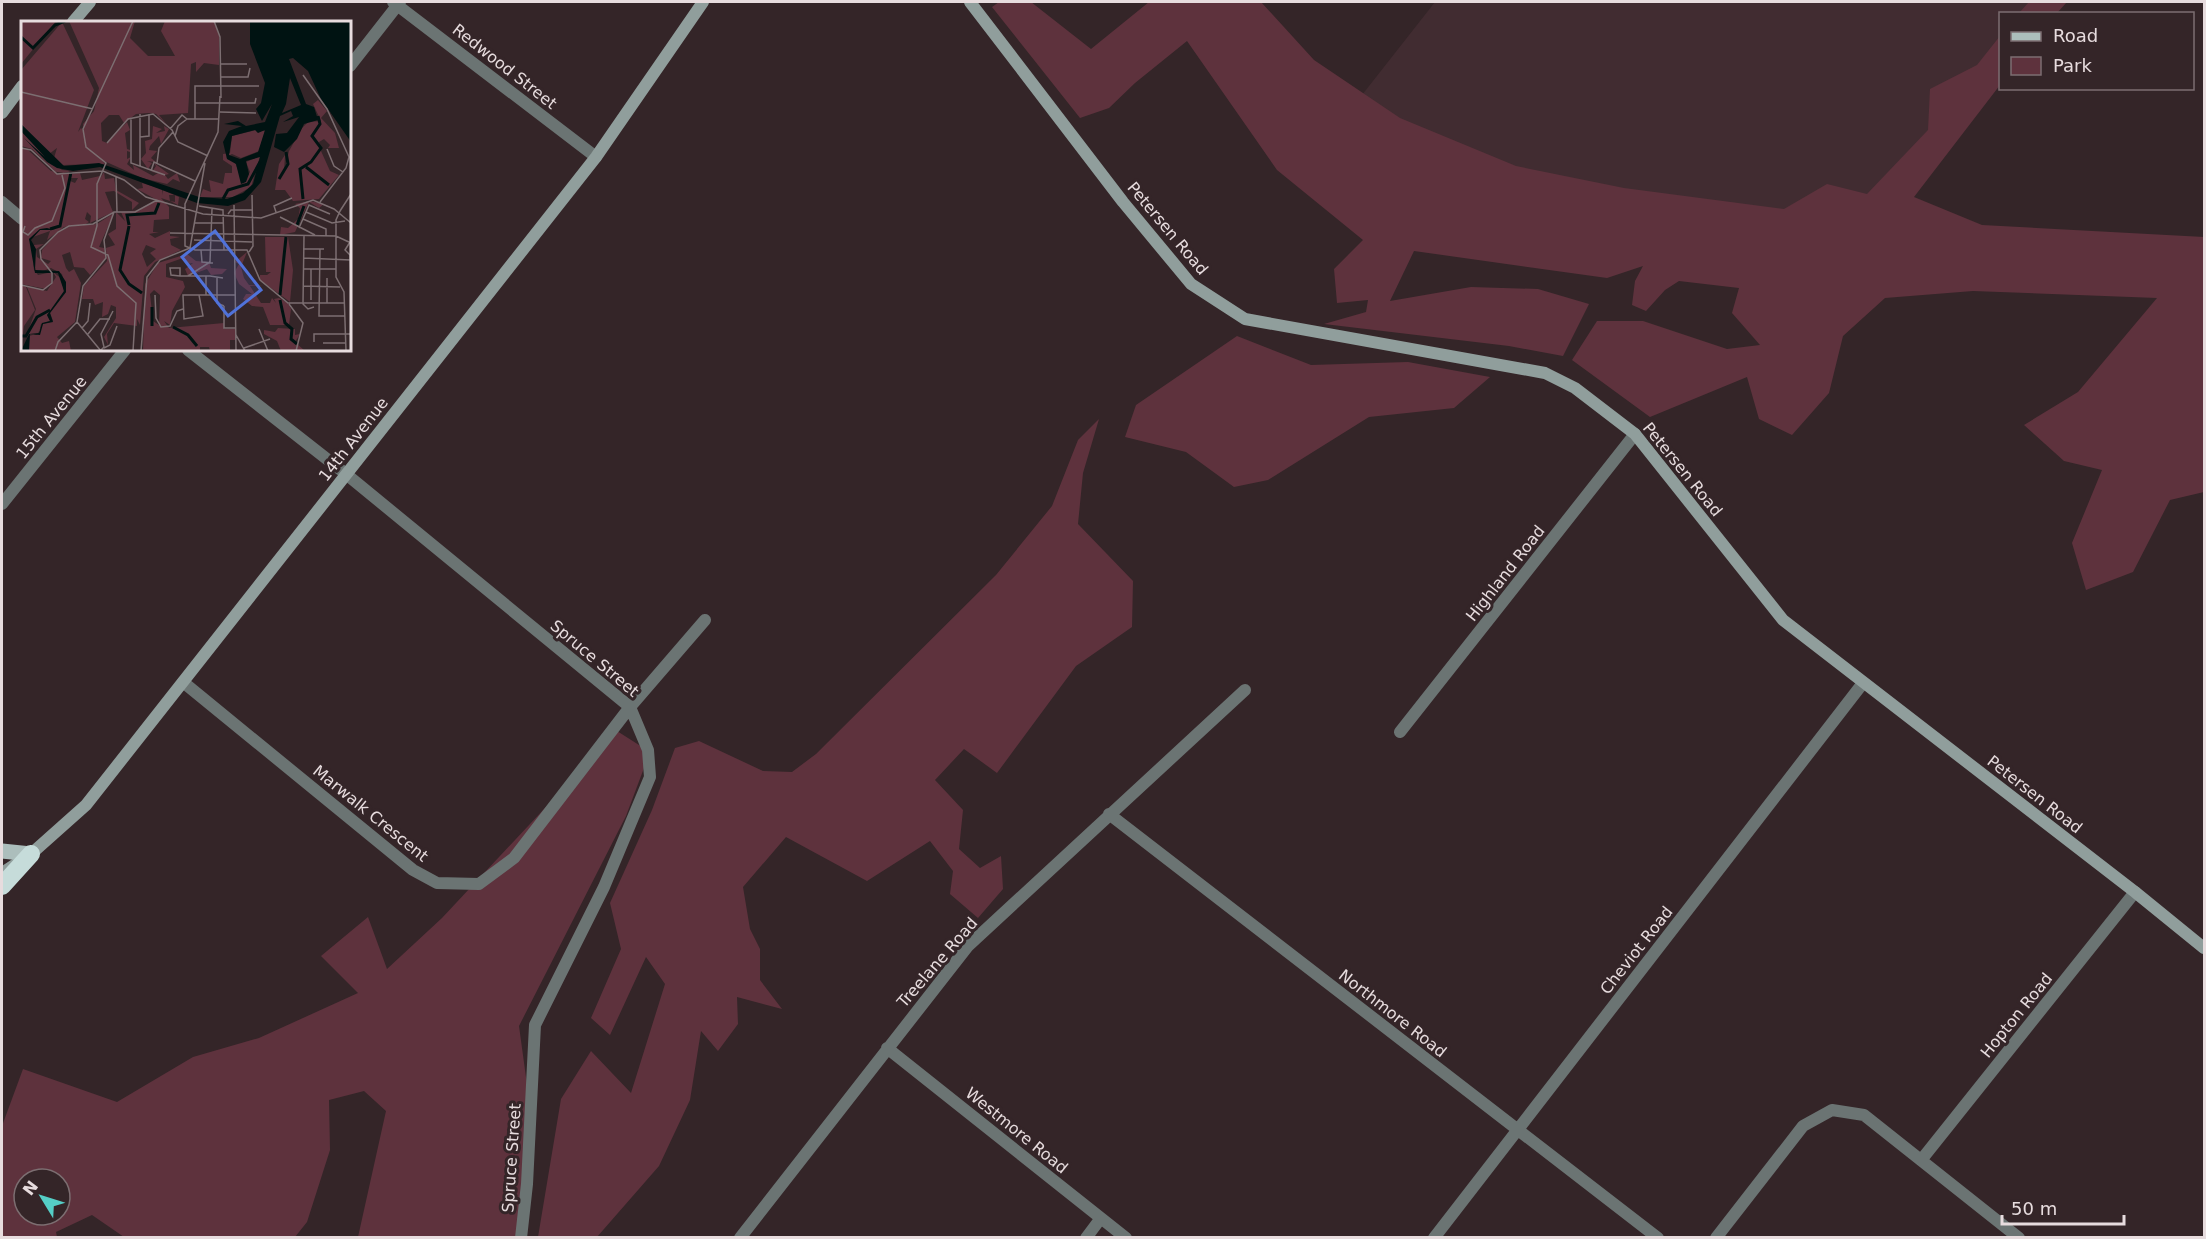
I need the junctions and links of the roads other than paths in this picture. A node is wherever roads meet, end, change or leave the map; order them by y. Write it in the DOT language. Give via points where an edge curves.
graph roads {
  1 [pos="90,2"];
  2 [pos="703,2"];
  3 [pos="970,2"];
  4 [pos="397,3"];
  5 [pos="74,21"];
  6 [pos="351,65"];
  7 [pos="21,87"];
  8 [pos="2,112"];
  9 [pos="596,157"];
  10 [pos="2,202"];
  11 [pos="21,218"];
  12 [pos="124,351"];
  13 [pos="189,351"];
  14 [pos="1635,434"];
  15 [pos="346,474"];
  16 [pos="2,504"];
  17 [pos="705,620"];
  18 [pos="183,682"];
  19 [pos="1863,683"];
  20 [pos="1245,690"];
  21 [pos="630,706"];
  22 [pos="1400,732"];
  23 [pos="1109,814"];
  24 [pos="2,851"];
  25 [pos="30,854"];
  26 [pos="2,873"];
  27 [pos="2,886"];
  28 [pos="2135,892"];
  29 [pos="2205,948"];
  30 [pos="887,1048"];
  31 [pos="1518,1130"];
  32 [pos="1922,1159"];
  33 [pos="1101,1218"];
  34 [pos="521,1238"];
  35 [pos="740,1238"];
  36 [pos="1086,1238"];
  37 [pos="1126,1238"];
  38 [pos="1434,1238"];
  39 [pos="1658,1238"];
  40 [pos="1716,1238"];
  41 [pos="2019,1238"];
  1 -- 5 [label="street"];
  2 -- 9 [label="street, 14th Avenue"];
  3 -- 14 [label="street, Petersen Road" via="1191,284 1245,319 1545,373 1575,388"];
  4 -- 6 [label="street"];
  4 -- 9 [label="street, Redwood Street"];
  7 -- 8 [label="street"];
  9 -- 15 [label="street, 14th Avenue"];
  10 -- 11 [label="street"];
  12 -- 16 [label="street, 15th Avenue"];
  13 -- 15 [label="street, Spruce Street"];
  14 -- 19 [label="street, Petersen Road" via="1783,620"];
  14 -- 22 [label="street, Highland Road"];
  15 -- 18 [label="street, 14th Avenue"];
  15 -- 21 [label="street, Spruce Street"];
  17 -- 21 [label="street, Marwalk Crescent"];
  18 -- 21 [label="street, Marwalk Crescent" via="413,870 437,883 479,884 514,858"];
  18 -- 25 [label="street, 14th Avenue" via="86,805"];
  19 -- 28 [label="street, Petersen Road"];
  19 -- 31 [label="street, Cheviot Road"];
  20 -- 23 [label="street, Treelane Road"];
  21 -- 34 [label="street, Spruce Street" via="648,750 650,777 604,888 535,1025"];
  23 -- 30 [label="street, Treelane Road" via="968,946"];
  23 -- 31 [label="street, Northmore Road"];
  24 -- 25 [label="main road"];
  25 -- 26 [label="street, 14th Avenue"];
  25 -- 27 [label="highway"];
  28 -- 29 [label="street, Petersen Road"];
  28 -- 32 [label="street, Hopton Road"];
  30 -- 33 [label="street, Westmore Road"];
  30 -- 35 [label="street, Treelane Road"];
  31 -- 38 [label="street, Cheviot Road"];
  31 -- 39 [label="street, Northmore Road"];
  32 -- 40 [label="street" via="1864,1115 1832,1110 1803,1126"];
  32 -- 41 [label="street"];
  33 -- 36 [label="street"];
  33 -- 37 [label="street, Westmore Road"];
}
